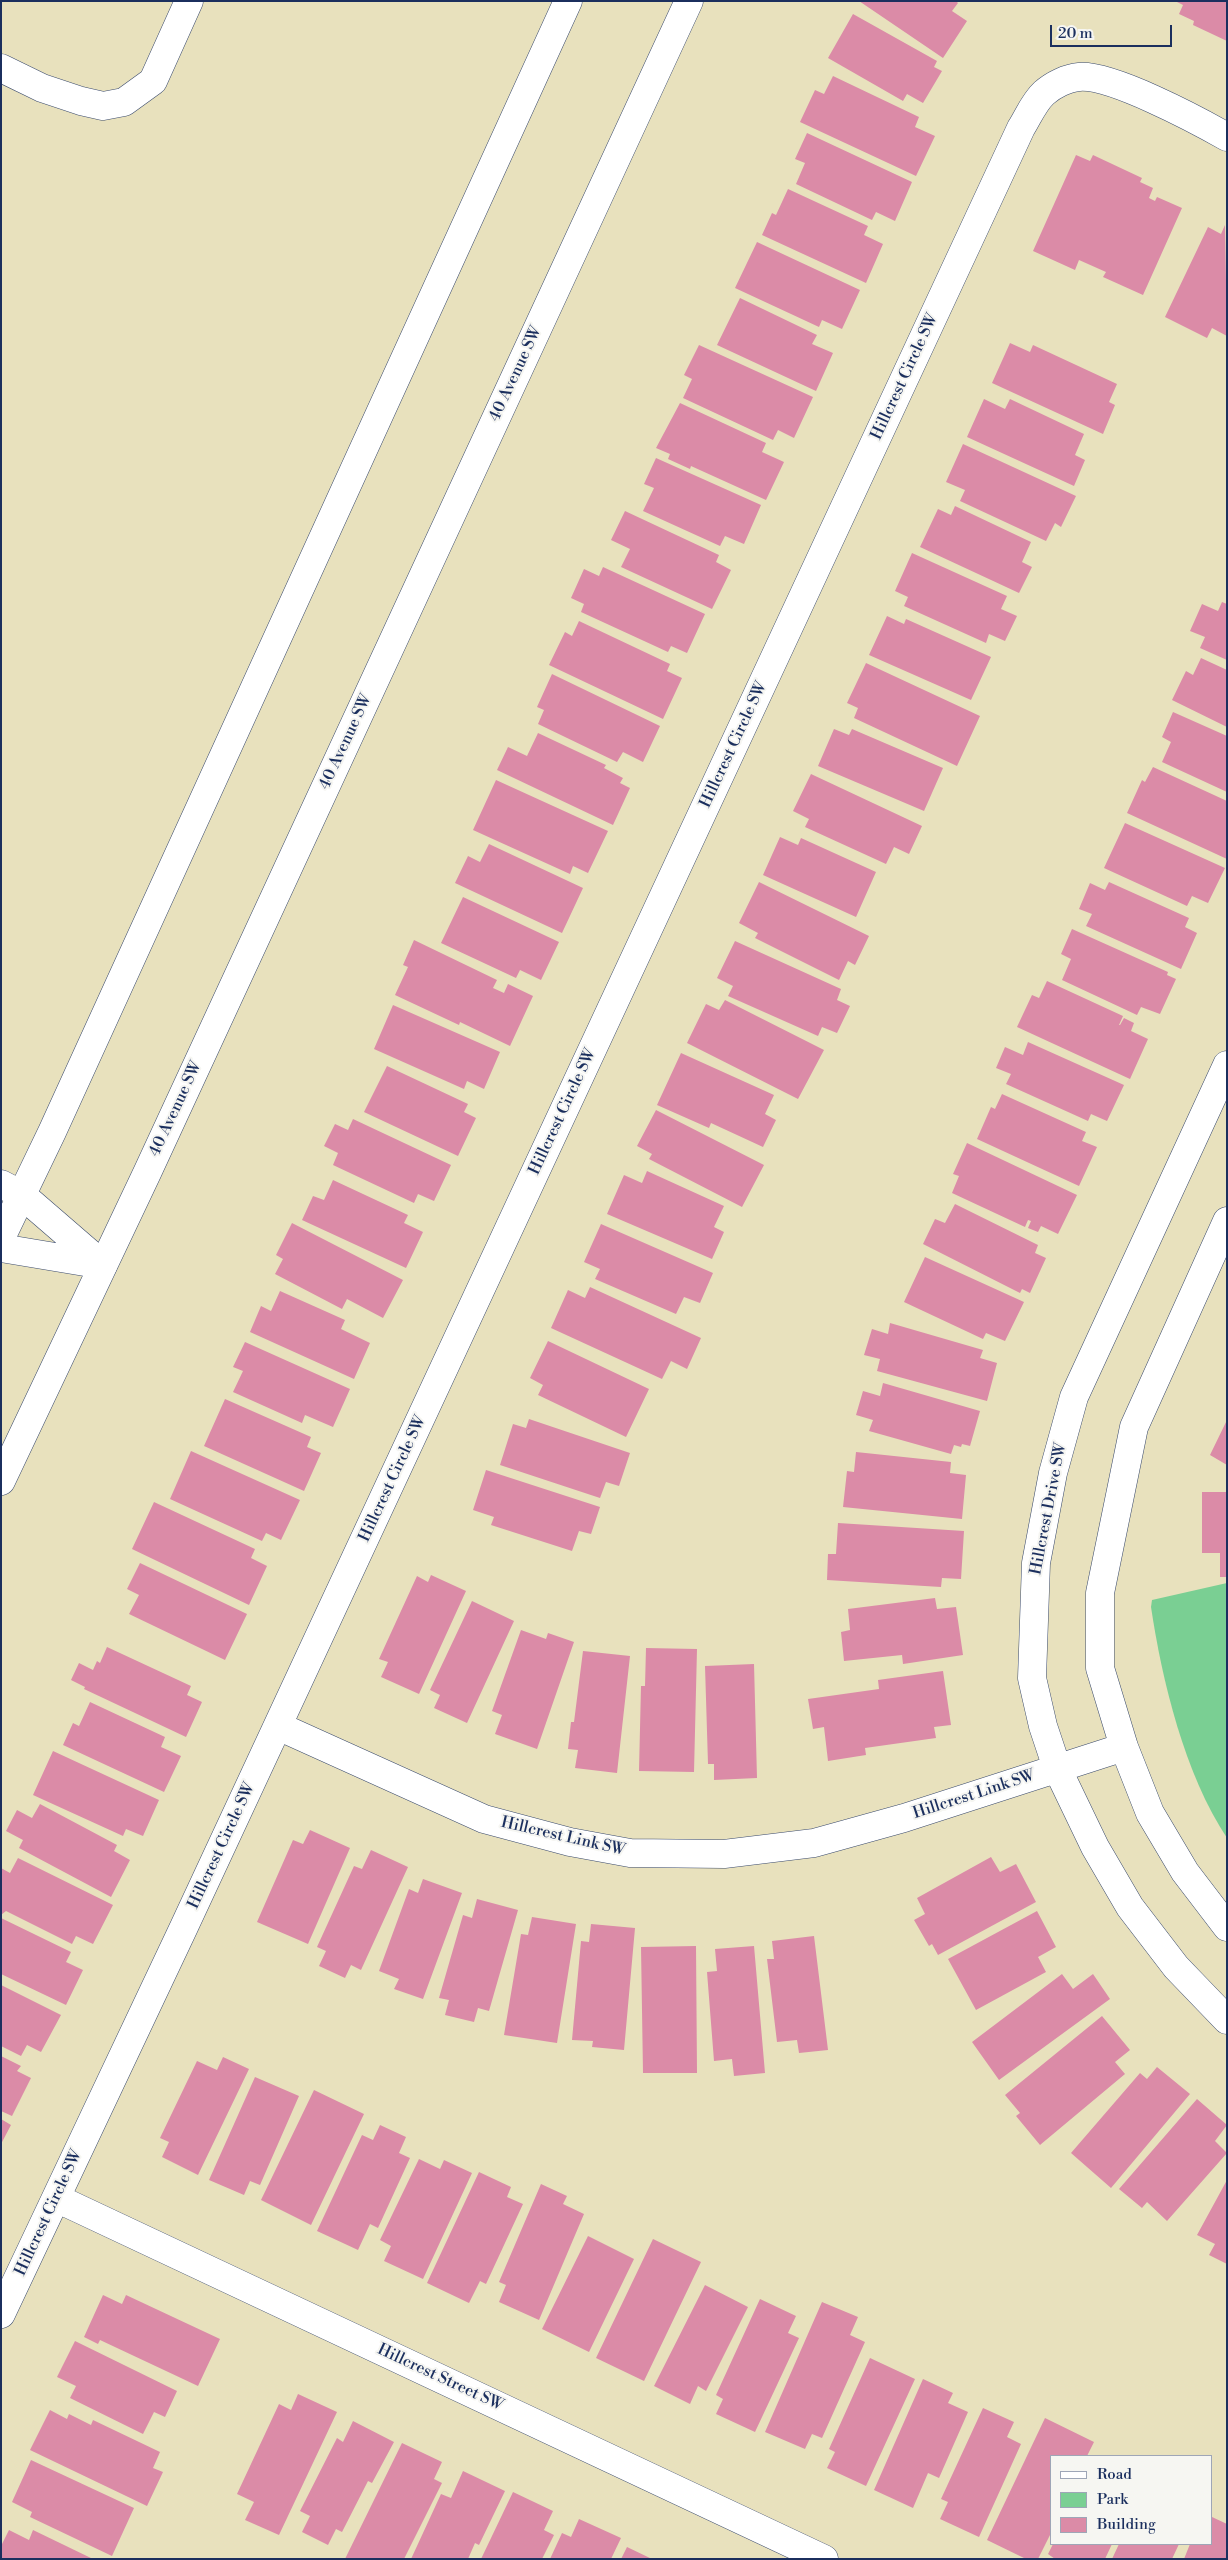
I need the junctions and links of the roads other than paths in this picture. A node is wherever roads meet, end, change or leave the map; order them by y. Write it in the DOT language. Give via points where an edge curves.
graph roads {
  1 [pos="189,1"];
  2 [pos="568,1"];
  3 [pos="689,1"];
  4 [pos="1,68"];
  5 [pos="1227,137"];
  6 [pos="1227,1065"];
  7 [pos="12,1190"];
  8 [pos="1227,1221"];
  9 [pos="1,1238"];
  10 [pos="1,1248"];
  11 [pos="103,1266"];
  12 [pos="1,1481"];
  13 [pos="278,1726"];
  14 [pos="1124,1747"];
  15 [pos="1057,1768"];
  16 [pos="1227,1927"];
  17 [pos="1227,2020"];
  18 [pos="56,2198"];
  19 [pos="1,2314"];
  20 [pos="824,2559"];
  1 -- 4 [label="street" via="153,81 124,102 103,106 81,101 42,88"];
  2 -- 7 [label="street"];
  3 -- 11 [label="street, 40 Avenue SW"];
  5 -- 13 [label="street, Hillcrest Circle SW" via="1187,114 1100,80 1079,77 1062,82 1044,93 1032,108"];
  6 -- 15 [label="street, Hillcrest Drive SW" via="1074,1396 1053,1473 1036,1563 1032,1678"];
  7 -- 9 [label="street"];
  7 -- 11 [label="street"];
  8 -- 14 [label="street" via="1134,1427 1100,1593 1100,1668"];
  10 -- 11 [label="street"];
  11 -- 12 [label="street, 40 Avenue SW"];
  13 -- 15 [label="street, Hillcrest Link SW" via="484,1819 570,1842 630,1853 724,1854 814,1843 904,1818"];
  13 -- 18 [label="street, Hillcrest Circle SW"];
  14 -- 15 [label="street, Hillcrest Link SW"];
  14 -- 16 [label="street" via="1150,1812 1184,1872"];
  15 -- 17 [label="street, Hillcrest Drive SW" via="1095,1847 1130,1907 1176,1967"];
  18 -- 19 [label="street, Hillcrest Circle SW"];
  18 -- 20 [label="street, Hillcrest Street SW"];
}
